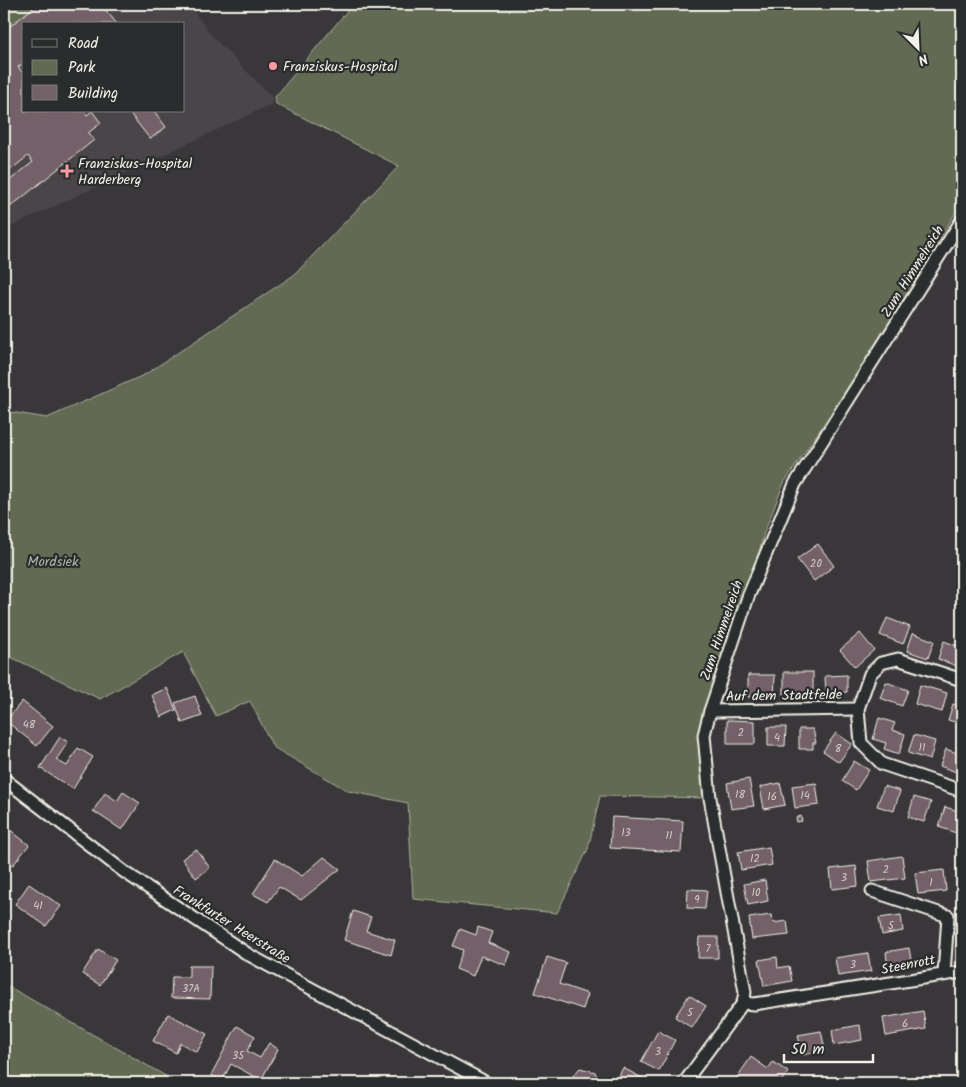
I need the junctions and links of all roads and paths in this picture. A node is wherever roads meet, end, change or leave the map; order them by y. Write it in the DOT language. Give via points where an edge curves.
graph roads {
  1 [pos="962,220"];
  2 [pos="962,680"];
  3 [pos="858,709"];
  4 [pos="710,711"];
  5 [pos="4,778"];
  6 [pos="962,791"];
  7 [pos="872,891"];
  8 [pos="962,972"];
  9 [pos="944,974"];
  10 [pos="743,1003"];
  11 [pos="487,1083"];
  12 [pos="684,1083"];
  1 -- 4 [label="street, Zum Himmelreich" via="795,484 748,597"];
  2 -- 3 [label="street, Auf dem Stadtfelde" via="898,659 881,663 870,674"];
  3 -- 4 [label="street, Auf dem Stadtfelde"];
  3 -- 6 [label="street, Auf dem Stadtfelde" via="860,743 882,764"];
  4 -- 10 [label="street, Zum Himmelreich" via="704,735 710,798 745,992"];
  5 -- 11 [label="street, Frankfurter Heerstraße" via="123,871 249,955"];
  7 -- 9 [label="street, Steenrott" via="948,916"];
  8 -- 9 [label="street"];
  9 -- 10 [label="street, Steenrott" via="754,1004"];
  10 -- 12 [label="street"];
}
